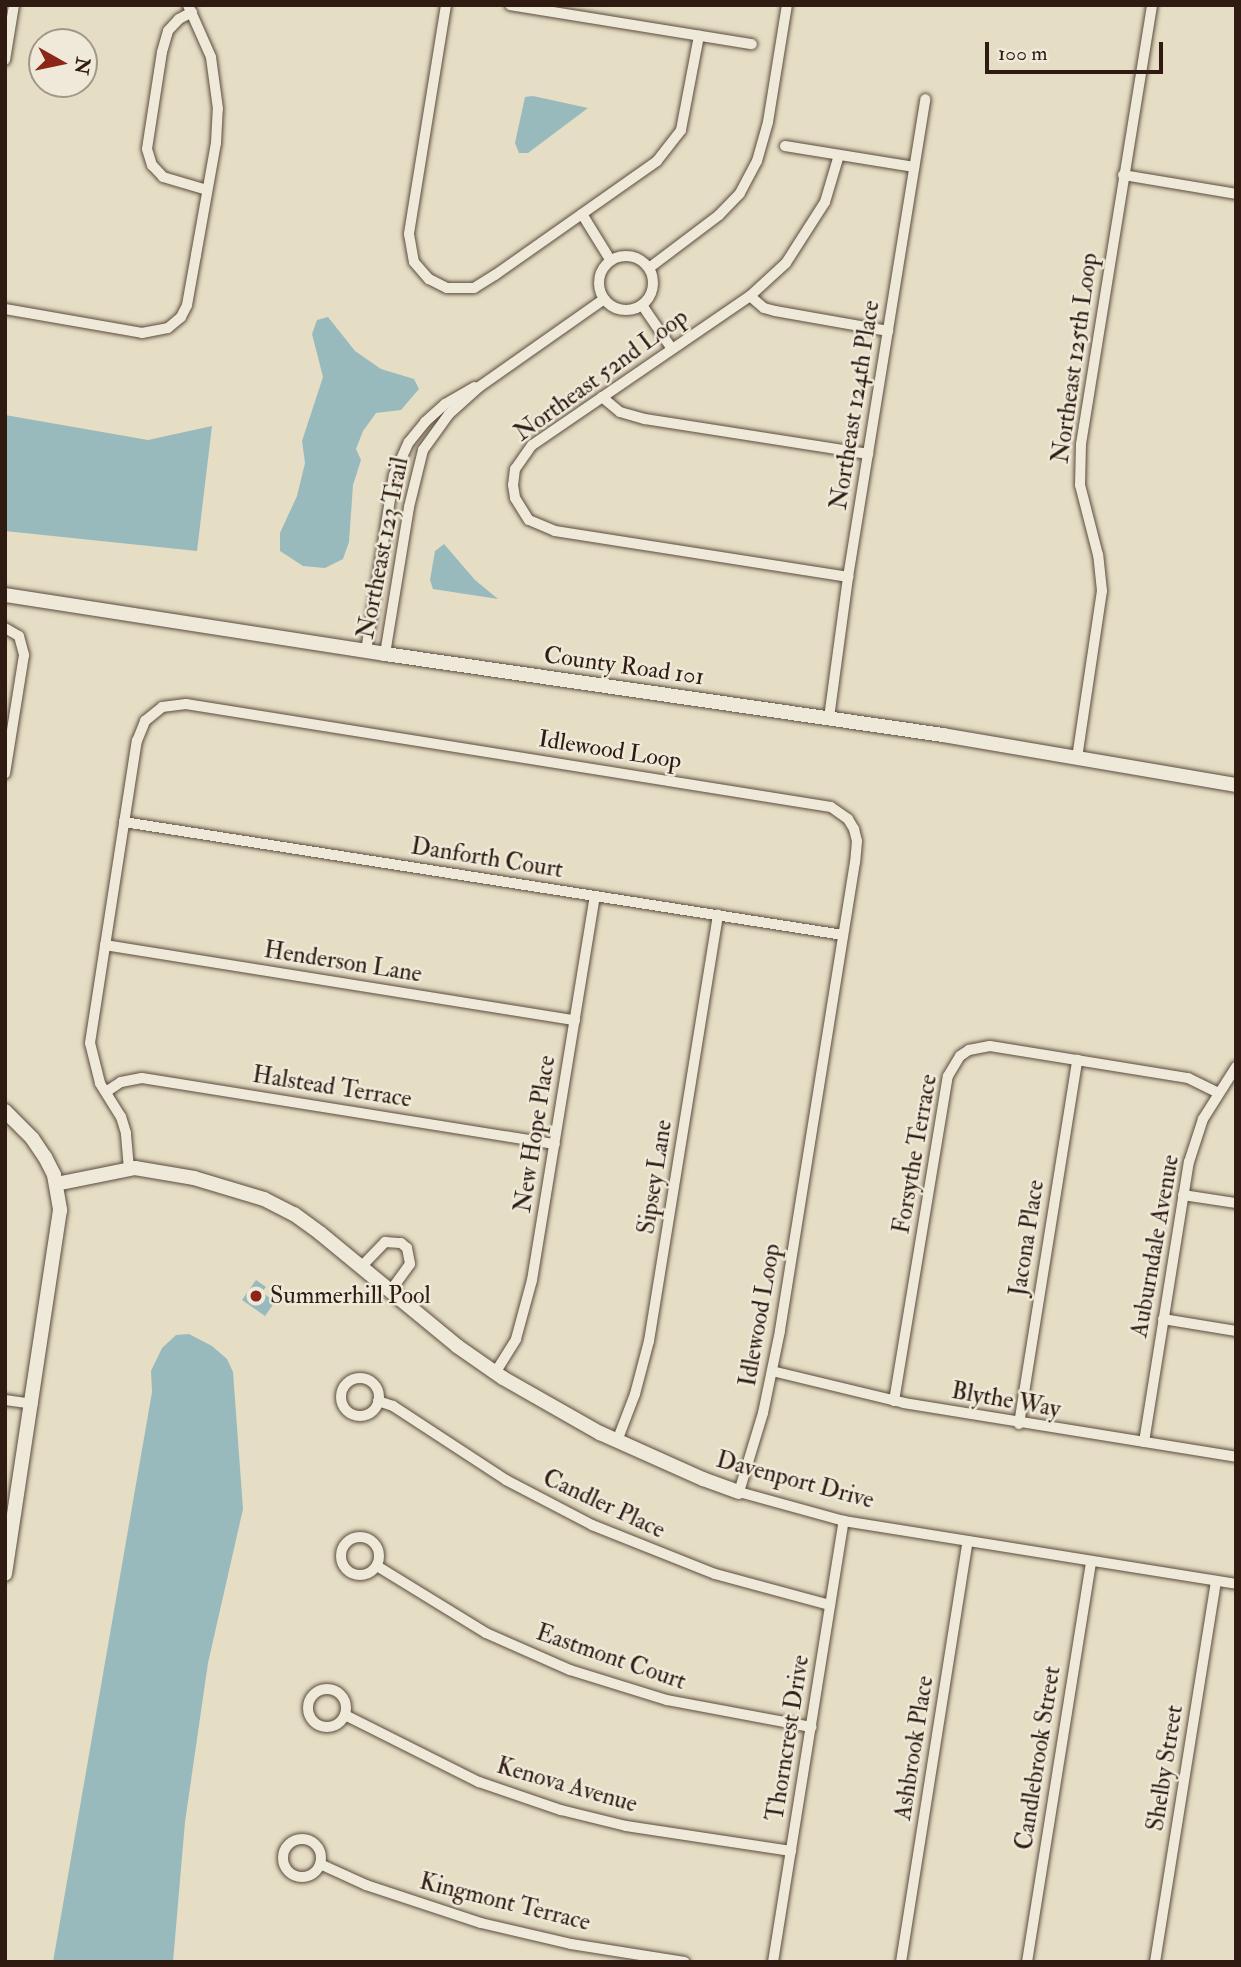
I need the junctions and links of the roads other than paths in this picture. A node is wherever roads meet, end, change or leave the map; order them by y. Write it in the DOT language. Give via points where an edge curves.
graph roads {
  1 [pos="14,5"];
  2 [pos="446,5"];
  3 [pos="510,5"];
  4 [pos="787,5"];
  5 [pos="1152,5"];
  6 [pos="190,9"];
  7 [pos="699,36"];
  8 [pos="752,44"];
  9 [pos="5,60"];
  10 [pos="925,100"];
  11 [pos="785,146"];
  12 [pos="839,155"];
  13 [pos="914,167"];
  14 [pos="1123,175"];
  15 [pos="207,190"];
  16 [pos="1236,194"];
  17 [pos="582,214"];
  18 [pos="611,261"];
  19 [pos="649,268"];
  20 [pos="750,296"];
  21 [pos="604,299"];
  22 [pos="642,305"];
  23 [pos="5,309"];
  24 [pos="888,331"];
  25 [pos="672,349"];
  26 [pos="478,387"];
  27 [pos="602,397"];
  28 [pos="868,454"];
  29 [pos="848,577"];
  30 [pos="5,595"];
  31 [pos="5,628"];
  32 [pos="366,651"];
  33 [pos="384,654"];
  34 [pos="829,718"];
  35 [pos="1077,758"];
  36 [pos="5,773"];
  37 [pos="1236,785"];
  38 [pos="124,822"];
  39 [pos="595,896"];
  40 [pos="718,915"];
  41 [pos="843,935"];
  42 [pos="105,945"];
  43 [pos="575,1020"];
  44 [pos="1077,1060"];
  45 [pos="1236,1066"];
  46 [pos="106,1093"];
  47 [pos="1219,1093"];
  48 [pos="5,1111"];
  49 [pos="555,1144"];
  50 [pos="129,1168"];
  51 [pos="56,1184"];
  52 [pos="1183,1195"];
  53 [pos="1236,1203"];
  54 [pos="361,1267"];
  55 [pos="390,1292"];
  56 [pos="1163,1319"];
  57 [pos="1236,1331"];
  58 [pos="772,1371"];
  59 [pos="495,1373"];
  60 [pos="5,1400"];
  61 [pos="379,1401"];
  62 [pos="894,1401"];
  63 [pos="33,1404"];
  64 [pos="1019,1424"];
  65 [pos="617,1441"];
  66 [pos="1144,1442"];
  67 [pos="1236,1457"];
  68 [pos="739,1492"];
  69 [pos="844,1521"];
  70 [pos="9,1527"];
  71 [pos="968,1541"];
  72 [pos="1091,1561"];
  73 [pos="377,1566"];
  74 [pos="5,1574"];
  75 [pos="1216,1581"];
  76 [pos="1236,1584"];
  77 [pos="830,1605"];
  78 [pos="345,1715"];
  79 [pos="811,1727"];
  80 [pos="791,1851"];
  81 [pos="320,1864"];
  82 [pos="685,1962"];
  83 [pos="774,1962"];
  84 [pos="901,1962"];
  85 [pos="1027,1962"];
  86 [pos="1155,1962"];
  1 -- 9 [label="street"];
  2 -- 17 [label="street" via="409,234 414,262 429,279 447,288 474,288"];
  3 -- 7 [label="street"];
  4 -- 19 [label="street" via="768,122 751,172 719,215"];
  5 -- 14 [label="street, Northeast 125th Loop"];
  6 -- 15 [label="street" via="211,58 218,109"];
  6 -- 15 [label="street" via="168,31 147,149 152,165 163,177"];
  7 -- 8 [label="street"];
  7 -- 17 [label="street" via="681,130 657,161"];
  10 -- 13 [label="street, Northeast 124th Place"];
  11 -- 12 [label="street"];
  12 -- 13 [label="street"];
  12 -- 20 [label="street, Northeast 52nd Loop" via="833,183 810,231 786,263"];
  13 -- 24 [label="street, Northeast 124th Place"];
  14 -- 16 [label="street"];
  14 -- 35 [label="street, Northeast 125th Loop" via="1079,462 1102,591"];
  15 -- 23 [label="street" via="187,305 168,328 142,333"];
  17 -- 18 [label="street"];
  18 -- 19 [label="street" via="627,256"];
  18 -- 21 [label="street" via="599,283"];
  19 -- 22 [label="street" via="653,284"];
  20 -- 24 [label="street" via="775,311"];
  20 -- 25 [label="street, Northeast 52nd Loop"];
  21 -- 22 [label="street" via="618,309"];
  21 -- 26 [label="street, Northeast 123 Trail"];
  22 -- 25 [label="street"];
  24 -- 28 [label="street, Northeast 124th Place"];
  25 -- 27 [label="street, Northeast 52nd Loop"];
  26 -- 32 [label="street, Northeast 123 Trail" via="462,393 425,422 409,442 394,475"];
  26 -- 33 [label="street, Northeast 123 Trail" via="449,414 423,450"];
  27 -- 28 [label="street" via="620,412 645,419"];
  27 -- 29 [label="street, Northeast 52nd Loop" via="523,455 513,485 515,498 529,520 555,531"];
  28 -- 29 [label="street, Northeast 124th Place"];
  29 -- 34 [label="street, Northeast 124th Place"];
  30 -- 32 [label="street, County Road 101"];
  31 -- 36 [label="street" via="19,636 24,654"];
  32 -- 33 [label="street, County Road 101"];
  33 -- 34 [label="street, County Road 101"];
  34 -- 35 [label="street, County Road 101"];
  35 -- 37 [label="street, County Road 101"];
  38 -- 39 [label="street, Danforth Court"];
  38 -- 41 [label="street, Idlewood Loop" via="140,730 162,707 186,704 831,807 848,820 857,841"];
  38 -- 42 [label="street, Idlewood Loop"];
  39 -- 40 [label="street, Danforth Court"];
  39 -- 43 [label="street, New Hope Place"];
  40 -- 41 [label="street, Danforth Court"];
  40 -- 65 [label="street, Sipsey Lane" via="649,1341"];
  41 -- 58 [label="street, Idlewood Loop"];
  42 -- 43 [label="street, Henderson Lane"];
  42 -- 46 [label="street, Idlewood Loop" via="90,1043 94,1068"];
  43 -- 49 [label="street, New Hope Place"];
  44 -- 47 [label="street, Forsythe Terrace" via="1188,1078"];
  44 -- 62 [label="street, Forsythe Terrace" via="990,1046 969,1050 953,1065"];
  44 -- 64 [label="street, Jacona Place"];
  45 -- 47 [label="street, Auburndale Avenue"];
  46 -- 49 [label="street, Halstead Terrace" via="121,1082 142,1079"];
  46 -- 50 [label="street, Idlewood Loop" via="121,1116"];
  47 -- 52 [label="street, Auburndale Avenue" via="1195,1138"];
  48 -- 51 [label="street" via="32,1138"];
  49 -- 59 [label="street, New Hope Place" via="525,1314"];
  50 -- 51 [label="street, Davenport Drive"];
  50 -- 54 [label="street, Davenport Drive" via="194,1178 264,1199 294,1214"];
  51 -- 63 [label="street" via="59,1229"];
  52 -- 53 [label="street"];
  52 -- 56 [label="street, Auburndale Avenue"];
  54 -- 55 [label="street, Davenport Drive"];
  54 -- 55 [label="street" via="385,1242 407,1248 410,1264"];
  55 -- 59 [label="street, Davenport Drive"];
  56 -- 57 [label="street"];
  56 -- 66 [label="street, Auburndale Avenue"];
  58 -- 62 [label="street, Blythe Way"];
  58 -- 68 [label="street, Idlewood Loop"];
  59 -- 65 [label="street, Davenport Drive"];
  60 -- 63 [label="street"];
  61 -- 77 [label="street, Candler Place" via="506,1480 592,1525 715,1574"];
  62 -- 64 [label="street, Blythe Way"];
  63 -- 70 [label="street"];
  64 -- 66 [label="street, Blythe Way"];
  65 -- 68 [label="street, Davenport Drive"];
  66 -- 67 [label="street, Blythe Way"];
  68 -- 69 [label="street, Davenport Drive"];
  69 -- 71 [label="street, Davenport Drive"];
  69 -- 77 [label="street, Thorncrest Drive"];
  70 -- 74 [label="street"];
  71 -- 72 [label="street, Davenport Drive"];
  71 -- 84 [label="street, Ashbrook Place"];
  72 -- 75 [label="street, Davenport Drive"];
  72 -- 85 [label="street, Candlebrook Street"];
  73 -- 79 [label="street, Eastmont Court" via="475,1627 570,1670 667,1700"];
  75 -- 76 [label="street, Davenport Drive"];
  75 -- 86 [label="street, Shelby Street"];
  77 -- 79 [label="street, Thorncrest Drive"];
  78 -- 80 [label="street, Kenova Avenue" via="479,1782 561,1810 626,1826"];
  79 -- 80 [label="street, Thorncrest Drive"];
  80 -- 83 [label="street, Thorncrest Drive"];
  81 -- 82 [label="street, Kingmont Terrace" via="366,1885 481,1923 570,1944"];
}
